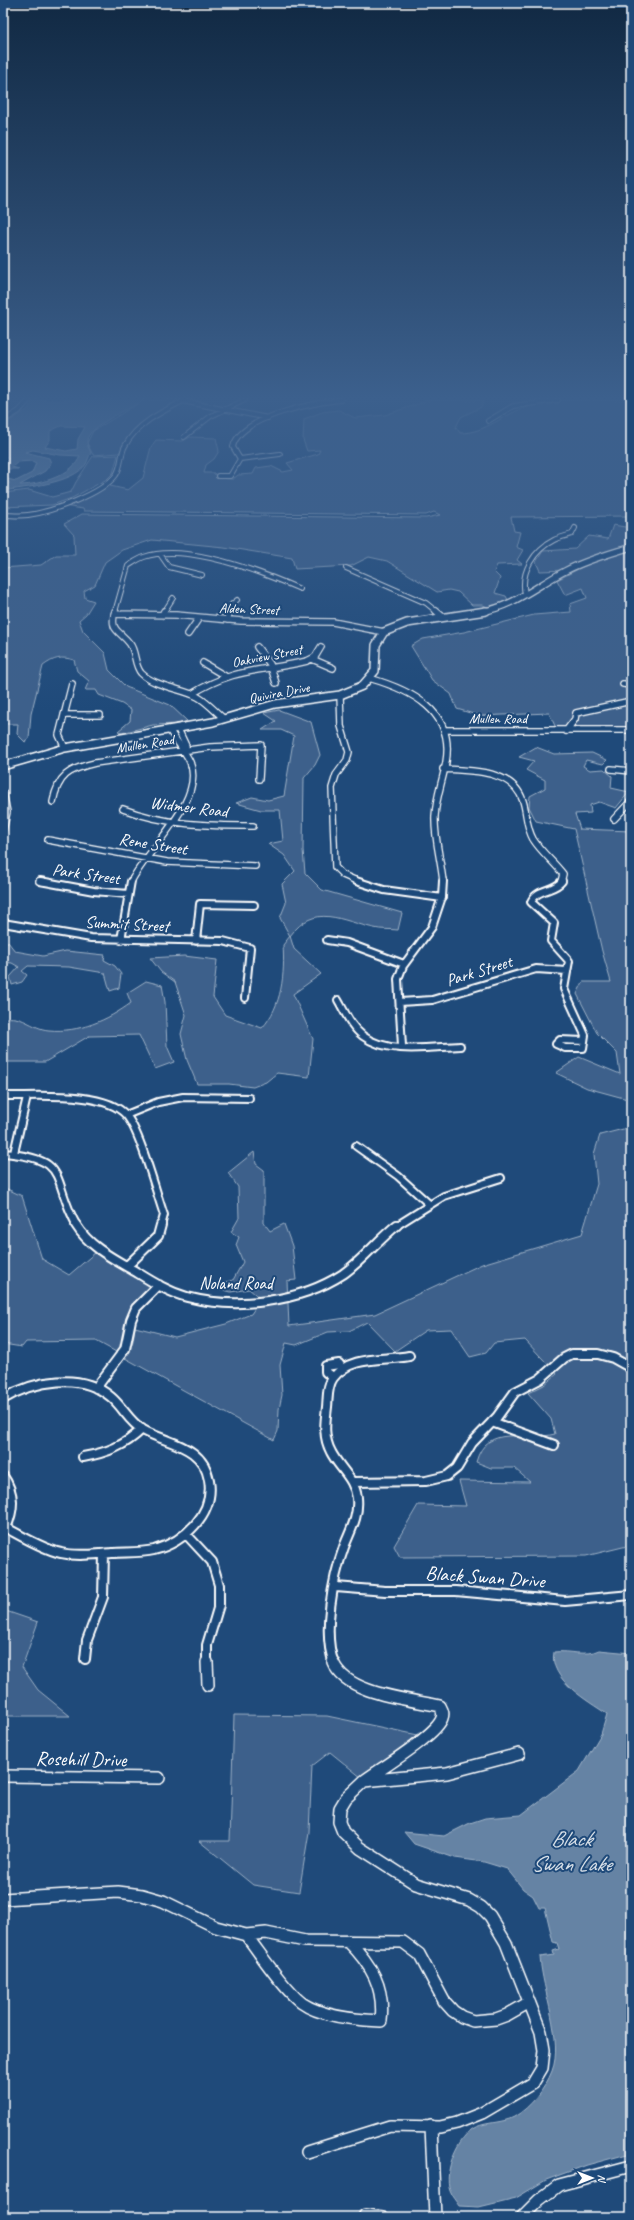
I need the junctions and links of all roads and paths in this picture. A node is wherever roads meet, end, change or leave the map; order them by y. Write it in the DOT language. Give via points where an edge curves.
graph roads {
  1 [pos="64,504"];
  2 [pos="3,515"];
  3 [pos="575,528"];
  4 [pos="631,547"];
  5 [pos="160,554"];
  6 [pos="346,568"];
  7 [pos="202,575"];
  8 [pos="300,589"];
  9 [pos="525,594"];
  10 [pos="173,598"];
  11 [pos="237,600"];
  12 [pos="114,614"];
  13 [pos="162,615"];
  14 [pos="443,617"];
  15 [pos="199,618"];
  16 [pos="227,620"];
  17 [pos="384,632"];
  18 [pos="188,634"];
  19 [pos="257,647"];
  20 [pos="321,647"];
  21 [pos="312,659"];
  22 [pos="203,663"];
  23 [pos="271,666"];
  24 [pos="333,668"];
  25 [pos="225,676"];
  26 [pos="368,680"];
  27 [pos="276,683"];
  28 [pos="72,684"];
  29 [pos="623,684"];
  30 [pos="631,685"];
  31 [pos="192,694"];
  32 [pos="340,695"];
  33 [pos="631,701"];
  34 [pos="64,715"];
  35 [pos="100,716"];
  36 [pos="224,719"];
  37 [pos="178,729"];
  38 [pos="445,730"];
  39 [pos="566,730"];
  40 [pos="631,730"];
  41 [pos="170,731"];
  42 [pos="65,748"];
  43 [pos="183,750"];
  44 [pos="3,766"];
  45 [pos="443,769"];
  46 [pos="611,769"];
  47 [pos="631,771"];
  48 [pos="259,779"];
  49 [pos="3,792"];
  50 [pos="631,801"];
  51 [pos="53,802"];
  52 [pos="123,809"];
  53 [pos="614,819"];
  54 [pos="173,821"];
  55 [pos="253,826"];
  56 [pos="3,831"];
  57 [pos="48,840"];
  58 [pos="146,859"];
  59 [pos="255,866"];
  60 [pos="39,881"];
  61 [pos="128,894"];
  62 [pos="442,898"];
  63 [pos="254,905"];
  64 [pos="3,923"];
  65 [pos="120,940"];
  66 [pos="327,940"];
  67 [pos="196,941"];
  68 [pos="404,964"];
  69 [pos="567,971"];
  70 [pos="245,998"];
  71 [pos="338,1000"];
  72 [pos="400,1002"];
  73 [pos="584,1041"];
  74 [pos="402,1046"];
  75 [pos="460,1046"];
  76 [pos="3,1096"];
  77 [pos="27,1096"];
  78 [pos="249,1098"];
  79 [pos="126,1116"];
  80 [pos="356,1146"];
  81 [pos="3,1153"];
  82 [pos="14,1153"];
  83 [pos="501,1178"];
  84 [pos="429,1204"];
  85 [pos="127,1266"];
  86 [pos="159,1285"];
  87 [pos="409,1356"];
  88 [pos="631,1368"];
  89 [pos="96,1388"];
  90 [pos="3,1399"];
  91 [pos="492,1422"];
  92 [pos="142,1429"];
  93 [pos="554,1445"];
  94 [pos="83,1457"];
  95 [pos="3,1476"];
  96 [pos="353,1482"];
  97 [pos="4,1527"];
  98 [pos="186,1534"];
  99 [pos="104,1554"];
  100 [pos="336,1587"];
  101 [pos="631,1595"];
  102 [pos="85,1659"];
  103 [pos="208,1684"];
  104 [pos="519,1754"];
  105 [pos="3,1776"];
  106 [pos="159,1778"];
  107 [pos="364,1781"];
  108 [pos="3,1899"];
  109 [pos="246,1936"];
  110 [pos="348,1941"];
  111 [pos="528,2003"];
  112 [pos="431,2126"];
  113 [pos="307,2152"];
  114 [pos="631,2166"];
  115 [pos="365,2215"];
  116 [pos="383,2217"];
  117 [pos="435,2217"];
  118 [pos="522,2217"];
  1 -- 2 [label="street" via="28,515"];
  3 -- 9 [label="street" via="572,534 555,539 541,548 525,574 522,584"];
  4 -- 9 [label="main road" via="574,567"];
  5 -- 7 [label="street" via="169,567"];
  5 -- 8 [label="street" via="208,557"];
  5 -- 12 [label="street" via="138,559 128,566"];
  6 -- 14 [label="street" via="426,603"];
  9 -- 14 [label="main road" via="497,608"];
  10 -- 13 [label="street"];
  11 -- 16 [label="street" via="232,604"];
  12 -- 13 [label="street, Alden Street"];
  12 -- 31 [label="street" via="113,626 131,646 142,674"];
  13 -- 15 [label="street, Alden Street"];
  14 -- 17 [label="main road" via="400,625"];
  15 -- 16 [label="street, Alden Street"];
  15 -- 18 [label="street"];
  16 -- 17 [label="street, Alden Street" via="334,622"];
  17 -- 26 [label="main road" via="376,642 375,671"];
  19 -- 23 [label="street"];
  20 -- 21 [label="street, Oakview Street"];
  21 -- 23 [label="street, Oakview Street" via="295,664"];
  21 -- 24 [label="street"];
  22 -- 25 [label="street"];
  23 -- 25 [label="street, Oakview Street"];
  23 -- 27 [label="street"];
  25 -- 31 [label="street, Oakview Street"];
  26 -- 32 [label="main road, Quivira Drive" via="356,689"];
  26 -- 38 [label="street" via="407,691 432,710"];
  28 -- 34 [label="street"];
  29 -- 30 [label="street"];
  31 -- 36 [label="street" via="202,699"];
  32 -- 36 [label="main road, Quivira Drive" via="275,704"];
  32 -- 62 [label="street" via="341,726 349,752 332,788 335,866 342,875 355,882"];
  33 -- 39 [label="street" via="576,713 575,719"];
  34 -- 35 [label="street"];
  34 -- 42 [label="street" via="59,735"];
  36 -- 37 [label="main road, Quivira Drive"];
  37 -- 41 [label="main road, Quivira Drive"];
  37 -- 43 [label="street" via="186,746"];
  38 -- 39 [label="street, Mullen Road"];
  38 -- 45 [label="street" via="448,742"];
  39 -- 40 [label="street, Mullen Road"];
  41 -- 42 [label="main road, Quivira Drive"];
  41 -- 43 [label="street" via="178,747"];
  42 -- 44 [label="main road, Quivira Drive"];
  43 -- 48 [label="street, Mullen Road" via="216,745 261,745"];
  43 -- 51 [label="street, Mullen Road" via="75,769 65,774 58,782"];
  43 -- 54 [label="street" via="192,770 192,786 186,802"];
  45 -- 62 [label="street" via="435,822 443,871"];
  45 -- 69 [label="street" via="494,776 511,783 520,792 533,839 563,874 561,884 536,894 531,902 535,909 554,921 551,941 567,957"];
  46 -- 47 [label="street"];
  49 -- 56 [label="street" via="7,812"];
  50 -- 53 [label="street"];
  52 -- 54 [label="street, Widmer Road" via="139,815"];
  54 -- 55 [label="street, Widmer Road" via="203,825"];
  54 -- 58 [label="street"];
  57 -- 58 [label="street, Rene Street"];
  58 -- 59 [label="street, Rene Street" via="202,865"];
  58 -- 61 [label="street" via="131,881"];
  60 -- 61 [label="street, Park Street"];
  61 -- 65 [label="street"];
  62 -- 68 [label="street" via="431,929 416,952"];
  63 -- 67 [label="street" via="200,904"];
  64 -- 65 [label="street, Summit Street" via="91,938"];
  65 -- 67 [label="street, Summit Street"];
  66 -- 68 [label="street" via="347,943"];
  67 -- 70 [label="street, Summit Street" via="223,941 250,948"];
  68 -- 72 [label="street" via="398,979"];
  69 -- 72 [label="street, Park Street" via="536,969 432,1000"];
  69 -- 73 [label="street" via="564,990 580,1023"];
  71 -- 74 [label="street" via="362,1035 380,1044"];
  72 -- 74 [label="street"];
  74 -- 75 [label="street"];
  76 -- 77 [label="street"];
  77 -- 79 [label="street" via="98,1099 116,1107"];
  77 -- 82 [label="street"];
  78 -- 79 [label="street" via="183,1097 158,1102"];
  79 -- 85 [label="street" via="134,1129 164,1215 158,1236"];
  80 -- 84 [label="street" via="398,1176"];
  81 -- 82 [label="street, Noland Road"];
  82 -- 85 [label="street, Noland Road" via="34,1156 51,1165 60,1178 70,1212 81,1232 95,1247"];
  83 -- 84 [label="street, Noland Road" via="468,1187"];
  84 -- 86 [label="street, Noland Road" via="392,1229 356,1264 322,1285 283,1298 252,1302 207,1300 187,1297"];
  85 -- 86 [label="street, Noland Road"];
  86 -- 89 [label="street" via="136,1308 125,1349"];
  87 -- 96 [label="street" via="362,1362 342,1370 333,1377 328,1393 325,1436 335,1459"];
  88 -- 91 [label="street" via="613,1358 598,1354 572,1354 540,1379 515,1392"];
  89 -- 90 [label="street" via="73,1382 45,1384 21,1389"];
  89 -- 92 [label="street" via="111,1397"];
  91 -- 93 [label="street"];
  91 -- 96 [label="street" via="447,1476 426,1481"];
  92 -- 94 [label="street" via="115,1450"];
  92 -- 98 [label="street" via="187,1447 206,1470 209,1480 208,1501 198,1522"];
  95 -- 97 [label="street" via="11,1489 14,1503 13,1512"];
  96 -- 100 [label="street" via="357,1498 356,1515 342,1552"];
  97 -- 99 [label="street" via="57,1552 80,1555"];
  98 -- 99 [label="street" via="173,1543 154,1550"];
  98 -- 103 [label="street" via="212,1562 219,1585 219,1605 207,1645"];
  99 -- 102 [label="street" via="103,1597 87,1640"];
  100 -- 101 [label="street, Black Swan Drive" via="471,1592 565,1601"];
  100 -- 107 [label="street" via="329,1639 331,1658 337,1670 348,1681 374,1691 440,1706 443,1712 442,1719 430,1734"];
  104 -- 107 [label="street" via="447,1773"];
  105 -- 106 [label="street, Rosehill Drive"];
  107 -- 111 [label="street" via="346,1798 340,1808 339,1822 343,1832 360,1848 416,1884 459,1896 482,1907 500,1929"];
  108 -- 109 [label="street" via="102,1892 142,1895 163,1901 216,1927"];
  109 -- 110 [label="street" via="266,1933 305,1940"];
  109 -- 110 [label="street" via="296,1999 306,2006 332,2014 380,2021 382,2002 374,1972"];
  110 -- 111 [label="street" via="403,1942 412,1946 423,1957 444,2001 454,2013 473,2022 488,2021 515,2012"];
  111 -- 112 [label="street" via="541,2032 544,2050 542,2068 533,2083 500,2103 458,2123"];
  112 -- 113 [label="street" via="390,2126"];
  112 -- 117 [label="street"];
  114 -- 118 [label="street" via="559,2186 539,2200"];
  115 -- 116 [label="street"];
}
